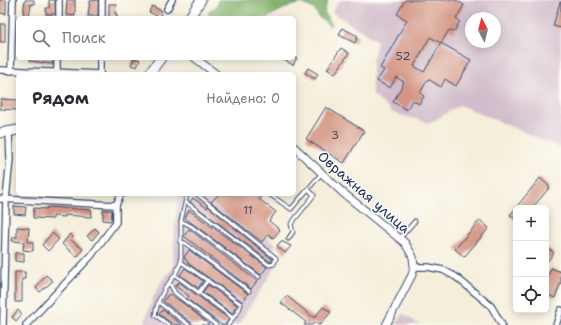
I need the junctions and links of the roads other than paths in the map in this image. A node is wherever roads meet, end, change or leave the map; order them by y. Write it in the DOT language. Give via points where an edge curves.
graph roads {
  1 [pos="13,0"];
  2 [pos="60,0"];
  3 [pos="102,0"];
  4 [pos="172,0"];
  5 [pos="201,0"];
  6 [pos="167,9"];
  7 [pos="59,16"];
  8 [pos="102,16"];
  9 [pos="190,16"];
  10 [pos="57,60"];
  11 [pos="100,60"];
  12 [pos="160,60"];
  13 [pos="197,60"];
  14 [pos="0,70"];
  15 [pos="10,71"];
  16 [pos="57,72"];
  17 [pos="100,72"];
  18 [pos="150,72"];
  19 [pos="211,72"];
  20 [pos="9,132"];
  21 [pos="296,149"];
  22 [pos="321,174"];
  23 [pos="308,189"];
  24 [pos="120,196"];
  25 [pos="187,196"];
  26 [pos="199,196"];
  27 [pos="272,196"];
  28 [pos="3,199"];
  29 [pos="186,202"];
  30 [pos="116,205"];
  31 [pos="180,221"];
  32 [pos="415,221"];
  33 [pos="400,238"];
  34 [pos="288,239"];
  35 [pos="180,242"];
  36 [pos="181,262"];
  37 [pos="414,267"];
  38 [pos="175,275"];
  39 [pos="259,277"];
  40 [pos="208,280"];
  41 [pos="170,284"];
  42 [pos="249,291"];
  43 [pos="199,292"];
  44 [pos="158,302"];
  45 [pos="561,310"];
  46 [pos="233,318"];
  47 [pos="3,325"];
  48 [pos="26,325"];
  49 [pos="169,325"];
  50 [pos="189,325"];
  51 [pos="216,325"];
  52 [pos="228,325"];
  53 [pos="386,325"];
  54 [pos="502,325"];
  55 [pos="556,325"];
  1 -- 15 [label="street"];
  2 -- 7 [label="street"];
  3 -- 8 [label="street"];
  4 -- 6 [label="street"];
  5 -- 9 [label="main road"];
  10 -- 16 [label="street"];
  11 -- 17 [label="street"];
  12 -- 18 [label="main road"];
  13 -- 19 [label="street"];
  14 -- 15 [label="street"];
  15 -- 16 [label="street"];
  20 -- 28 [label="street" via="10,159"];
  21 -- 22 [label="street, Овражная улица"];
  22 -- 23 [label="lane"];
  22 -- 33 [label="street, Овражная улица"];
  23 -- 27 [label="lane" via="290,209"];
  23 -- 34 [label="lane" via="314,195 291,224 293,232"];
  24 -- 30 [label="street"];
  25 -- 29 [label="lane"];
  26 -- 29 [label="lane" via="276,258 274,264 269,265"];
  28 -- 30 [label="street"];
  28 -- 47 [label="street"];
  29 -- 31 [label="lane"];
  30 -- 48 [label="street" via="116,222 91,256"];
  31 -- 35 [label="lane"];
  31 -- 39 [label="lane" via="191,226"];
  32 -- 33 [label="lane"];
  33 -- 37 [label="street, Овражная улица" via="408,247"];
  35 -- 36 [label="lane"];
  35 -- 42 [label="lane" via="185,242"];
  36 -- 38 [label="lane"];
  36 -- 40 [label="lane"];
  37 -- 53 [label="street" via="409,283"];
  37 -- 54 [label="street" via="443,270 456,276 491,306"];
  38 -- 41 [label="lane"];
  38 -- 43 [label="lane"];
  40 -- 43 [label="lane"];
  40 -- 46 [label="lane" via="241,304"];
  41 -- 44 [label="lane"];
  41 -- 51 [label="lane" via="175,293"];
  43 -- 46 [label="lane"];
  44 -- 49 [label="lane" via="155,315"];
  44 -- 50 [label="lane"];
  45 -- 55 [label="street"];
  46 -- 52 [label="lane"];
}
